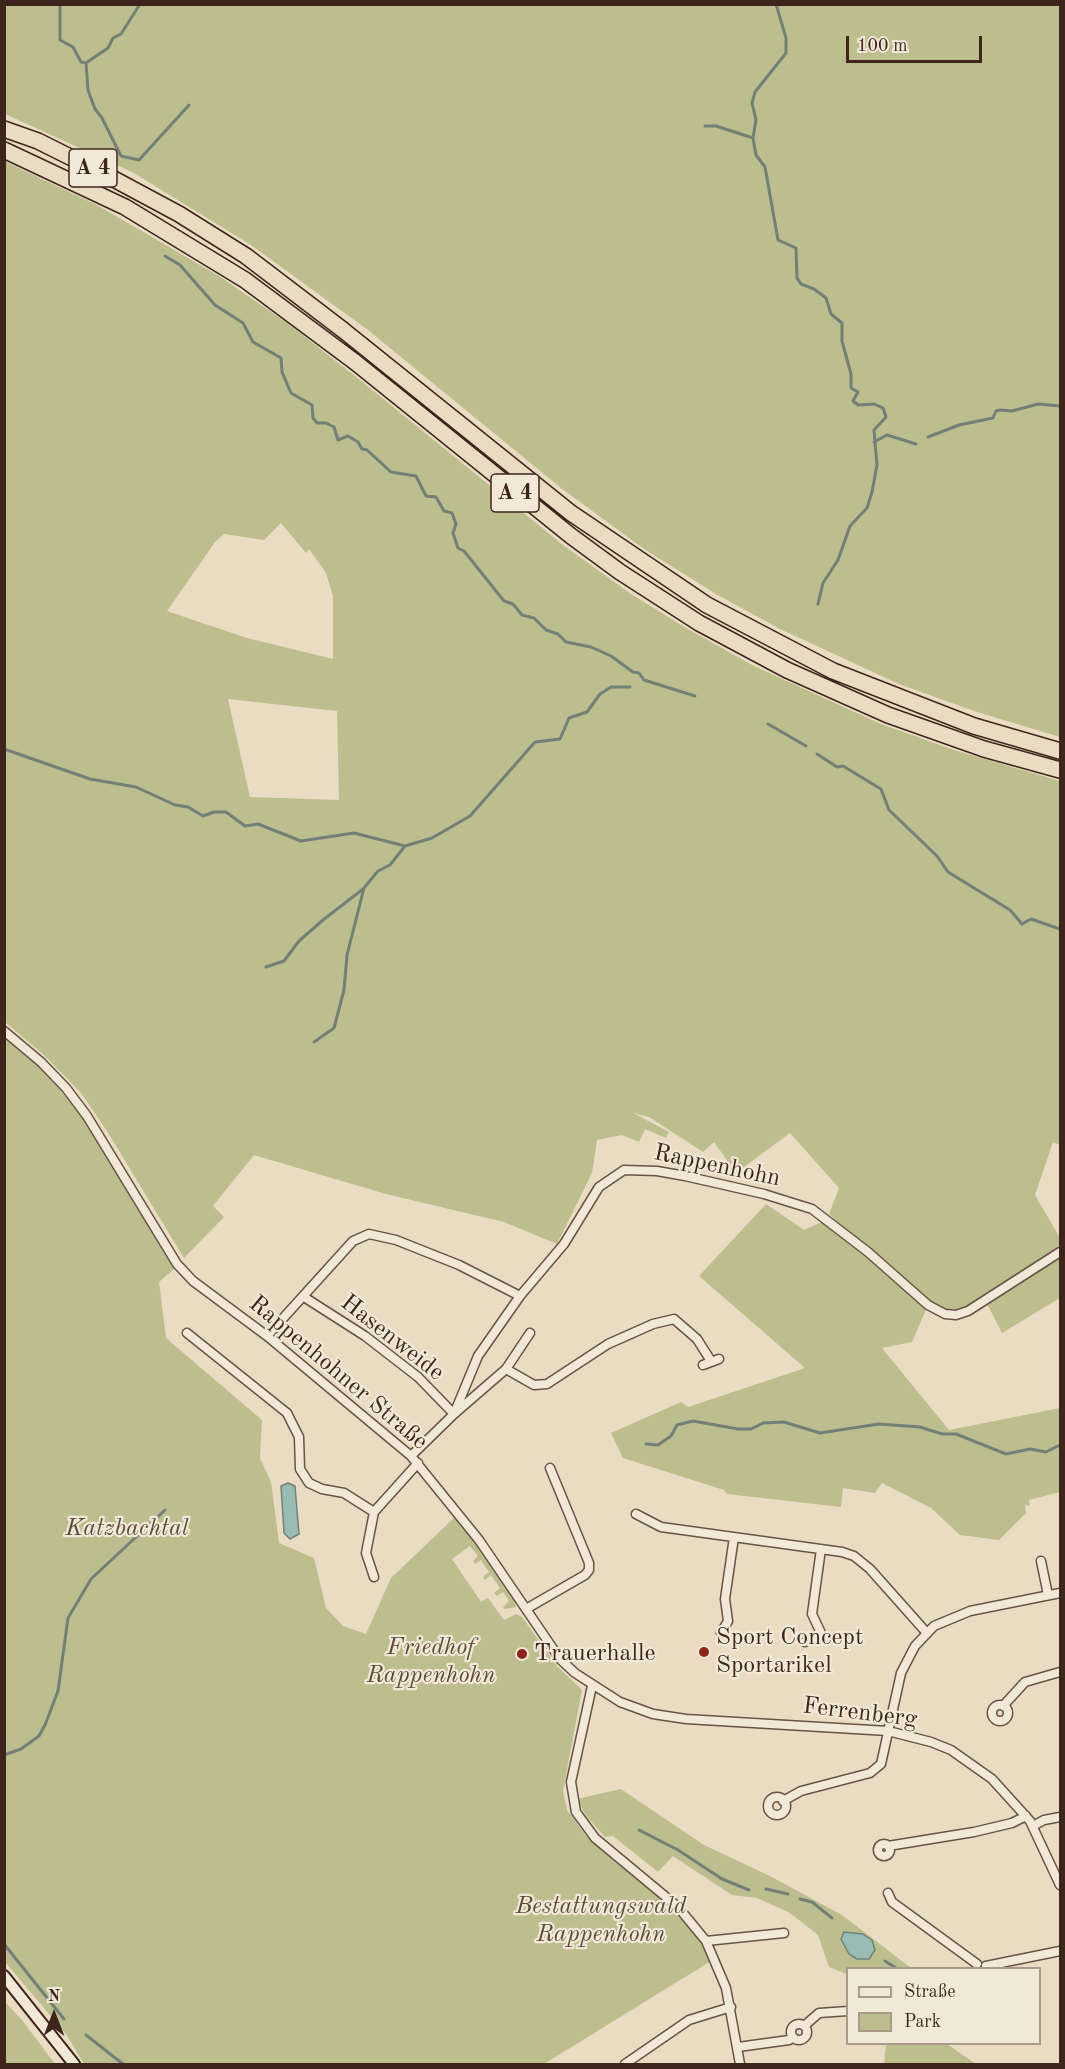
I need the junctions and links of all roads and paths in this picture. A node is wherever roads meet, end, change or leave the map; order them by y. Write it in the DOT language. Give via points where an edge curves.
graph roads {
  1 [pos="4,129"];
  2 [pos="4,150"];
  3 [pos="1060,750"];
  4 [pos="1060,770"];
  5 [pos="4,1031"];
  6 [pos="1060,1252"];
  7 [pos="520,1296"];
  8 [pos="304,1297"];
  9 [pos="187,1333"];
  10 [pos="530,1333"];
  11 [pos="267,1336"];
  12 [pos="711,1362"];
  13 [pos="506,1369"];
  14 [pos="454,1414"];
  15 [pos="414,1460"];
  16 [pos="550,1468"];
  17 [pos="374,1512"];
  18 [pos="636,1514"];
  19 [pos="734,1537"];
  20 [pos="821,1549"];
  21 [pos="1041,1561"];
  22 [pos="374,1577"];
  23 [pos="1060,1593"];
  24 [pos="1048,1595"];
  25 [pos="526,1609"];
  26 [pos="926,1632"];
  27 [pos="721,1633"];
  28 [pos="805,1642"];
  29 [pos="1060,1672"];
  30 [pos="592,1686"];
  31 [pos="1003,1706"];
  32 [pos="888,1731"];
  33 [pos="783,1801"];
  34 [pos="1026,1816"];
  35 [pos="1060,1817"];
  36 [pos="1033,1826"];
  37 [pos="888,1846"];
  38 [pos="1060,1886"];
  39 [pos="888,1893"];
  40 [pos="784,1933"];
  41 [pos="706,1941"];
  42 [pos="1060,1951"];
  43 [pos="981,1967"];
  44 [pos="4,1976"];
  45 [pos="731,2007"];
  46 [pos="846,2011"];
  47 [pos="738,2047"];
  48 [pos="74,2064"];
  49 [pos="625,2064"];
  50 [pos="740,2064"];
  1 -- 3 [label="highway, A 4" via="38,141 110,177 246,256 571,513 707,605 833,671 974,726"];
  2 -- 4 [label="highway, A 4" via="125,207 245,279 339,349 571,537 699,623 787,670 888,715 984,749"];
  5 -- 11 [label="street, Rappenhohner Straße" via="47,1068 87,1116 177,1264"];
  6 -- 7 [label="street, Rappenhohn" via="968,1311 945,1314 928,1305 812,1209 764,1194 635,1168 617,1173 599,1187 564,1244"];
  7 -- 8 [label="street" via="492,1280 396,1240 369,1234 353,1241"];
  7 -- 14 [label="street, Rappenhohn" via="478,1356"];
  8 -- 11 [label="street"];
  8 -- 14 [label="street, Hasenweide" via="365,1336 418,1377"];
  9 -- 17 [label="street" via="287,1413 299,1437 300,1469 309,1483 322,1490 344,1493"];
  10 -- 13 [label="street, Rappenhohn"];
  11 -- 15 [label="street, Rappenhohner Straße"];
  12 -- 13 [label="street" via="697,1339 674,1319 653,1324 595,1351 548,1384 534,1384"];
  13 -- 14 [label="street, Rappenhohn"];
  14 -- 15 [label="street, Rappenhohn"];
  15 -- 17 [label="street, Rappenhohn"];
  15 -- 25 [label="street, Rappenhohner Straße" via="479,1540"];
  16 -- 25 [label="street" via="589,1570"];
  17 -- 22 [label="street" via="366,1553"];
  18 -- 19 [label="street" via="661,1527"];
  19 -- 20 [label="street"];
  19 -- 27 [label="street" via="725,1599 728,1621"];
  20 -- 26 [label="street" via="861,1560"];
  20 -- 28 [label="street" via="812,1614 821,1633"];
  21 -- 24 [label="street"];
  23 -- 24 [label="street"];
  24 -- 26 [label="street" via="970,1611 944,1620"];
  25 -- 30 [label="street, Rappenhohner Straße" via="560,1659"];
  26 -- 32 [label="street" via="901,1673"];
  29 -- 31 [label="street" via="1025,1682"];
  30 -- 32 [label="street, Ferrenberg" via="629,1706 668,1717"];
  30 -- 41 [label="street" via="571,1782 576,1812 596,1838 678,1907"];
  32 -- 33 [label="street" via="884,1757 876,1769 801,1791"];
  32 -- 34 [label="street, Ferrenberg" via="931,1742 973,1764"];
  34 -- 36 [label="street, Ferrenberg"];
  34 -- 37 [label="street" via="974,1832"];
  35 -- 36 [label="street"];
  36 -- 38 [label="street, Ferrenberg"];
  39 -- 43 [label="street" via="892,1902"];
  40 -- 41 [label="street"];
  41 -- 45 [label="street"];
  42 -- 43 [label="street"];
  44 -- 48 [label="main road"];
  45 -- 47 [label="street"];
  45 -- 49 [label="street" via="689,2020"];
  46 -- 47 [label="street" via="819,2013 804,2026 803,2038"];
  47 -- 50 [label="street"];
}
